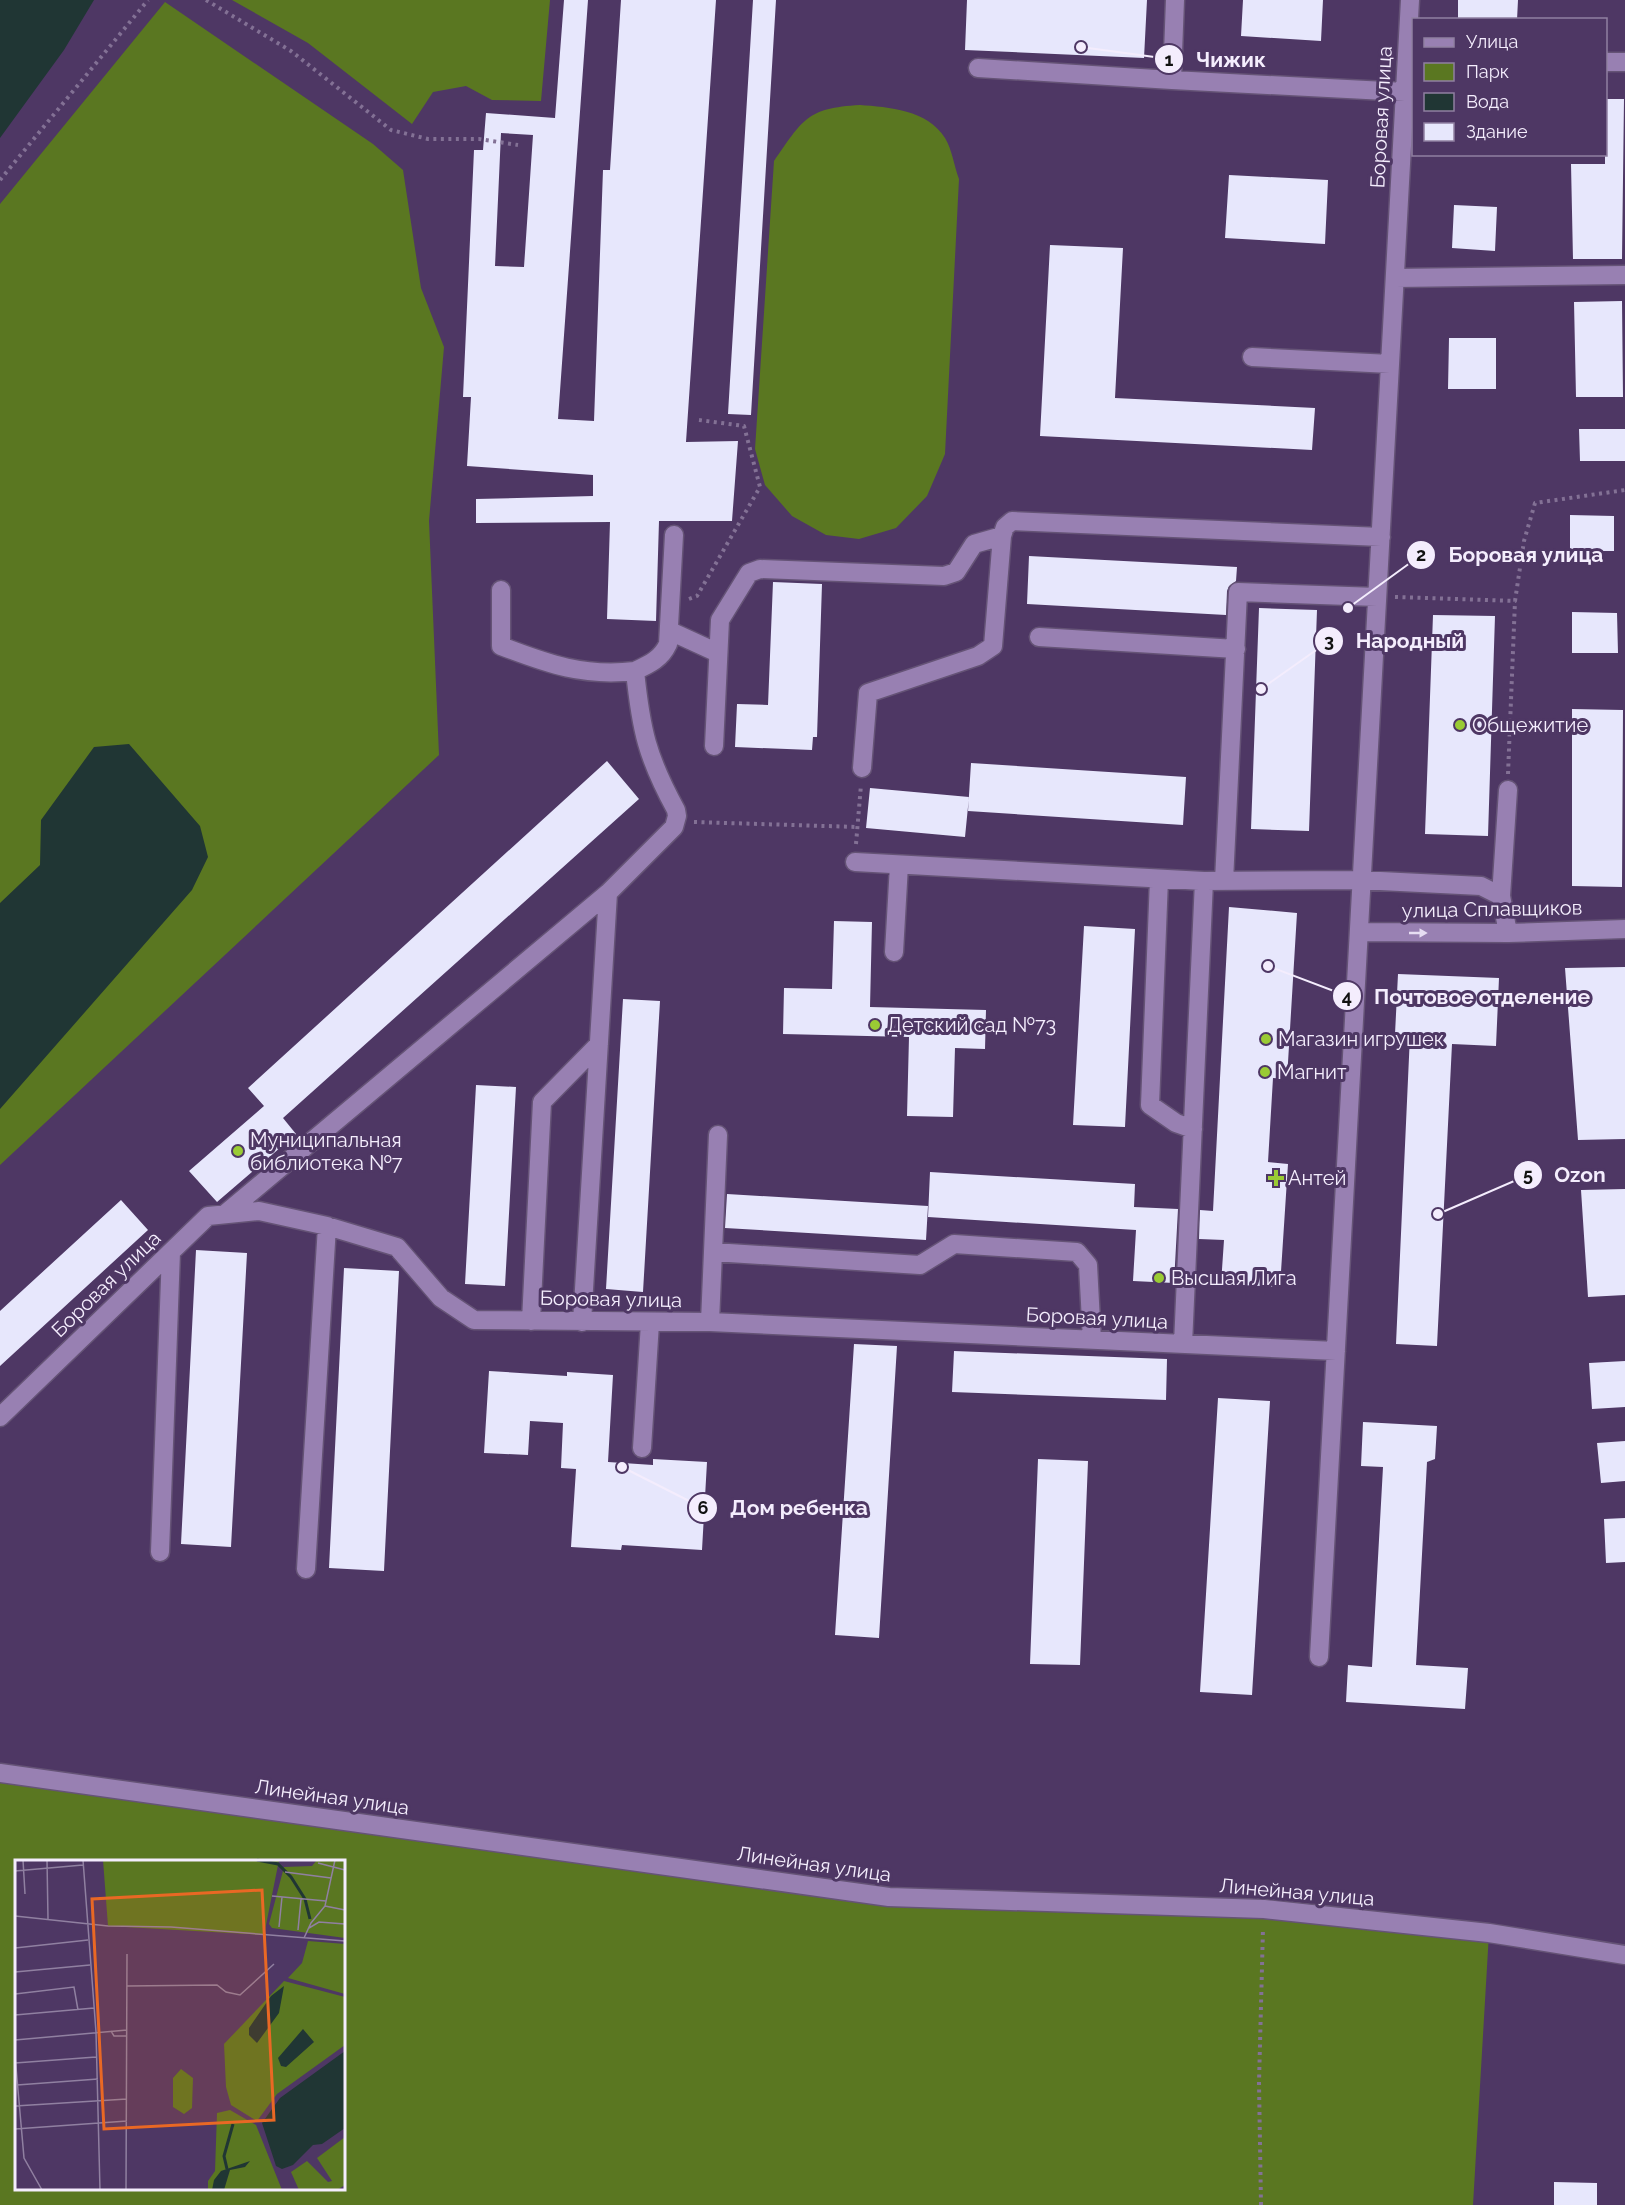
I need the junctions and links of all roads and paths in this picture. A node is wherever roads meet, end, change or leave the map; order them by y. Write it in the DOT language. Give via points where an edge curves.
graph roads {
  1 [pos="148,0"];
  2 [pos="206,0"];
  3 [pos="1175,0"];
  4 [pos="1410,0"];
  5 [pos="1607,62"];
  6 [pos="1625,62"];
  7 [pos="1410,66"];
  8 [pos="978,68"];
  9 [pos="1172,80"];
  10 [pos="1405,92"];
  11 [pos="518,145"];
  12 [pos="0,180"];
  13 [pos="1625,275"];
  14 [pos="1395,278"];
  15 [pos="1252,357"];
  16 [pos="1390,364"];
  17 [pos="699,420"];
  18 [pos="1625,490"];
  19 [pos="674,535"];
  20 [pos="1002,536"];
  21 [pos="1381,537"];
  22 [pos="501,590"];
  23 [pos="1377,597"];
  24 [pos="1515,601"];
  25 [pos="671,606"];
  26 [pos="670,631"];
  27 [pos="1039,637"];
  28 [pos="1236,649"];
  29 [pos="718,653"];
  30 [pos="635,671"];
  31 [pos="714,746"];
  32 [pos="862,768"];
  33 [pos="1508,790"];
  34 [pos="676,822"];
  35 [pos="858,827"];
  36 [pos="855,862"];
  37 [pos="898,865"];
  38 [pos="1159,879"];
  39 [pos="1360,880"];
  40 [pos="1204,881"];
  41 [pos="1224,881"];
  42 [pos="608,893"];
  43 [pos="1501,896"];
  44 [pos="1625,929"];
  45 [pos="1359,932"];
  46 [pos="1508,933"];
  47 [pos="894,952"];
  48 [pos="599,1044"];
  49 [pos="1193,1129"];
  50 [pos="718,1135"];
  51 [pos="225,1214"];
  52 [pos="327,1227"];
  53 [pos="171,1252"];
  54 [pos="713,1252"];
  55 [pos="531,1321"];
  56 [pos="582,1322"];
  57 [pos="710,1322"];
  58 [pos="650,1323"];
  59 [pos="1092,1340"];
  60 [pos="1183,1344"];
  61 [pos="1336,1351"];
  62 [pos="0,1417"];
  63 [pos="642,1448"];
  64 [pos="160,1552"];
  65 [pos="306,1569"];
  66 [pos="1319,1657"];
  67 [pos="0,1773"];
  68 [pos="1264,1909"];
  69 [pos="1625,1954"];
  70 [pos="1261,2205"];
  1 -- 12 [label="path"];
  2 -- 11 [label="path" via="291,51 391,130 428,139"];
  3 -- 9 [label="street"];
  4 -- 7 [label="street, Боровая улица"];
  5 -- 6 [label="street"];
  7 -- 10 [label="street, Боровая улица"];
  8 -- 9 [label="street"];
  9 -- 10 [label="street"];
  10 -- 14 [label="street, Боровая улица"];
  13 -- 14 [label="street"];
  14 -- 16 [label="street, Боровая улица"];
  15 -- 16 [label="street"];
  16 -- 21 [label="street, Боровая улица"];
  17 -- 25 [label="path" via="744,426 760,487 697,596"];
  18 -- 24 [label="path" via="1535,503 1524,541"];
  19 -- 25 [label="street"];
  20 -- 21 [label="street" via="1005,527 1020,519"];
  20 -- 29 [label="street" via="974,544 956,572 944,576 754,570 720,620"];
  20 -- 32 [label="street" via="993,646 978,656 868,693"];
  21 -- 23 [label="street, Боровая улица"];
  22 -- 30 [label="street" via="501,646 553,666 611,674"];
  23 -- 24 [label="path"];
  23 -- 28 [label="street" via="1238,592"];
  23 -- 39 [label="street, Боровая улица"];
  24 -- 33 [label="path"];
  25 -- 26 [label="street"];
  26 -- 29 [label="street"];
  26 -- 30 [label="street" via="663,654"];
  27 -- 28 [label="street"];
  28 -- 41 [label="street"];
  29 -- 31 [label="street"];
  30 -- 34 [label="street" via="640,724 654,768 676,810"];
  32 -- 35 [label="path"];
  33 -- 43 [label="street"];
  34 -- 35 [label="path"];
  34 -- 42 [label="street"];
  35 -- 36 [label="path"];
  36 -- 37 [label="street"];
  37 -- 38 [label="street"];
  37 -- 47 [label="street"];
  38 -- 40 [label="street"];
  38 -- 49 [label="street" via="1150,1105 1176,1123"];
  39 -- 41 [label="street"];
  39 -- 43 [label="street" via="1481,886"];
  39 -- 45 [label="street, Боровая улица"];
  40 -- 41 [label="street"];
  40 -- 49 [label="street"];
  42 -- 48 [label="street"];
  42 -- 51 [label="street"];
  43 -- 46 [label="street"];
  44 -- 46 [label="street, улица Сплавщиков"];
  45 -- 46 [label="street, улица Сплавщиков, one-way"];
  45 -- 61 [label="street, Боровая улица"];
  48 -- 55 [label="street" via="542,1102"];
  48 -- 56 [label="street"];
  49 -- 60 [label="street"];
  50 -- 54 [label="street"];
  51 -- 52 [label="street, Боровая улица" via="259,1211"];
  51 -- 53 [label="street, Боровая улица" via="208,1216"];
  52 -- 55 [label="street, Боровая улица" via="398,1247 441,1298 474,1320"];
  52 -- 65 [label="street"];
  53 -- 62 [label="street, Боровая улица"];
  53 -- 64 [label="street"];
  54 -- 57 [label="street"];
  54 -- 59 [label="street" via="920,1265 954,1244 1077,1252 1088,1265"];
  55 -- 56 [label="street, Боровая улица"];
  56 -- 58 [label="street, Боровая улица"];
  57 -- 58 [label="street, Боровая улица"];
  57 -- 59 [label="street, Боровая улица"];
  58 -- 63 [label="street"];
  59 -- 60 [label="street, Боровая улица"];
  60 -- 61 [label="street, Боровая улица"];
  61 -- 66 [label="street, Боровая улица"];
  67 -- 68 [label="street, Линейная улица" via="889,1897"];
  68 -- 69 [label="street, Линейная улица" via="1489,1933"];
  68 -- 70 [label="path" via="1259,2083"];
}
